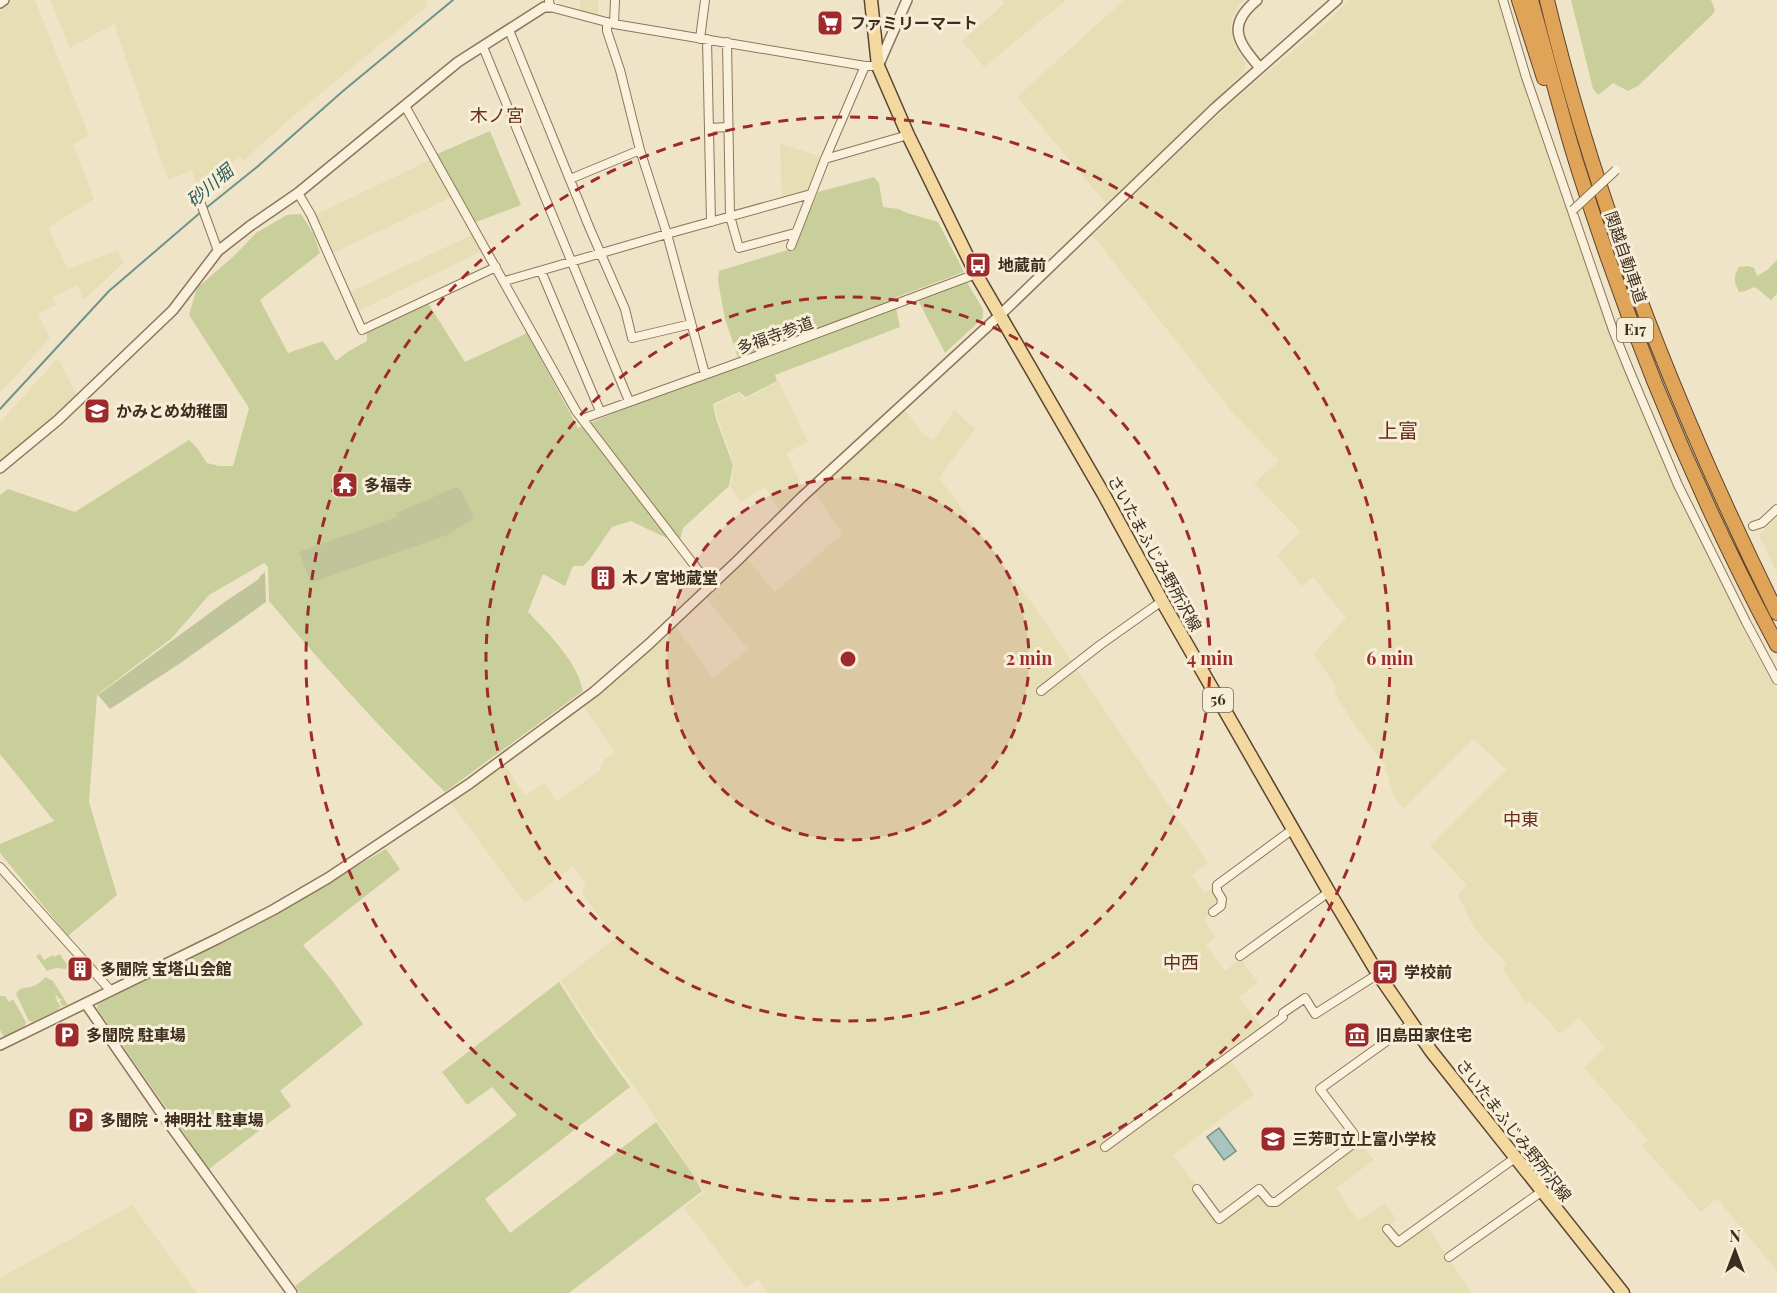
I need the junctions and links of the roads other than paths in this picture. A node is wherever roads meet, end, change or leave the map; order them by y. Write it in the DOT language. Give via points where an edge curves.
graph roads {
  1 [pos="4,0"];
  2 [pos="615,0"];
  3 [pos="705,0"];
  4 [pos="871,0"];
  5 [pos="907,0"];
  6 [pos="1257,0"];
  7 [pos="1337,0"];
  8 [pos="1503,0"];
  9 [pos="1519,0"];
  10 [pos="1531,0"];
  11 [pos="1547,0"];
  12 [pos="0,3"];
  13 [pos="549,3"];
  14 [pos="611,23"];
  15 [pos="509,30"];
  16 [pos="703,39"];
  17 [pos="726,42"];
  18 [pos="483,46"];
  19 [pos="872,66"];
  20 [pos="1260,68"];
  21 [pos="405,105"];
  22 [pos="709,128"];
  23 [pos="728,128"];
  24 [pos="908,135"];
  25 [pos="640,150"];
  26 [pos="825,159"];
  27 [pos="1579,170"];
  28 [pos="1616,170"];
  29 [pos="570,179"];
  30 [pos="298,193"];
  31 [pos="811,194"];
  32 [pos="201,204"];
  33 [pos="1573,210"];
  34 [pos="730,216"];
  35 [pos="711,222"];
  36 [pos="795,233"];
  37 [pos="667,234"];
  38 [pos="790,246"];
  39 [pos="218,251"];
  40 [pos="600,254"];
  41 [pos="572,262"];
  42 [pos="496,267"];
  43 [pos="541,271"];
  44 [pos="976,274"];
  45 [pos="505,281"];
  46 [pos="1000,315"];
  47 [pos="691,324"];
  48 [pos="705,374"];
  49 [pos="629,401"];
  50 [pos="600,411"];
  51 [pos="582,419"];
  52 [pos="0,468"];
  53 [pos="1777,509"];
  54 [pos="1753,526"];
  55 [pos="711,586"];
  56 [pos="1162,601"];
  57 [pos="1777,613"];
  58 [pos="1777,645"];
  59 [pos="1777,680"];
  60 [pos="1041,691"];
  61 [pos="1293,829"];
  62 [pos="0,867"];
  63 [pos="1329,892"];
  64 [pos="1213,912"];
  65 [pos="1240,956"];
  66 [pos="1378,974"];
  67 [pos="111,991"];
  68 [pos="86,1004"];
  69 [pos="1412,1023"];
  70 [pos="0,1045"];
  71 [pos="1105,1147"];
  72 [pos="1515,1158"];
  73 [pos="1197,1189"];
  74 [pos="1541,1192"];
  75 [pos="1387,1228"];
  76 [pos="1449,1257"];
  77 [pos="292,1293"];
  78 [pos="1623,1293"];
  1 -- 12 [label="street"];
  2 -- 14 [label="street"];
  3 -- 16 [label="street"];
  4 -- 19 [label="main road, さいたまふじみ野所沢線 / 56"];
  5 -- 19 [label="street"];
  6 -- 20 [label="street" via="1249,6 1238,32 1243,48"];
  7 -- 20 [label="street"];
  8 -- 33 [label="street"];
  9 -- 27 [label="highway"];
  10 -- 27 [label="highway, 関越自動車道 / E17"];
  11 -- 57 [label="highway, 関越自動車道 / E17" via="1590,153 1641,301 1706,462"];
  13 -- 14 [label="street"];
  13 -- 15 [label="street"];
  14 -- 16 [label="street"];
  14 -- 25 [label="street" via="608,31"];
  15 -- 18 [label="street"];
  15 -- 29 [label="street"];
  16 -- 17 [label="street"];
  16 -- 22 [label="street"];
  17 -- 19 [label="street"];
  17 -- 23 [label="street"];
  18 -- 21 [label="street"];
  18 -- 41 [label="street"];
  19 -- 24 [label="main road, さいたまふじみ野所沢線 / 56"];
  19 -- 26 [label="street"];
  20 -- 46 [label="street"];
  21 -- 30 [label="street"];
  21 -- 42 [label="street"];
  22 -- 23 [label="street"];
  22 -- 35 [label="street"];
  23 -- 34 [label="street"];
  24 -- 26 [label="street"];
  24 -- 44 [label="main road, さいたまふじみ野所沢線 / 56"];
  25 -- 29 [label="street"];
  25 -- 37 [label="street"];
  26 -- 31 [label="street"];
  27 -- 58 [label="highway, 関越自動車道 / E17" via="1623,300 1662,398 1747,588"];
  28 -- 33 [label="street, bridge"];
  29 -- 40 [label="street"];
  30 -- 39 [label="street"];
  30 -- 42 [label="street" via="362,330"];
  31 -- 34 [label="street"];
  31 -- 36 [label="street"];
  32 -- 39 [label="street"];
  33 -- 59 [label="street" via="1613,330 1679,482"];
  34 -- 35 [label="street"];
  34 -- 36 [label="street" via="739,248"];
  35 -- 37 [label="street"];
  36 -- 38 [label="street"];
  37 -- 40 [label="street"];
  37 -- 47 [label="street"];
  39 -- 52 [label="street" via="173,310 58,420"];
  40 -- 41 [label="street"];
  40 -- 47 [label="street" via="624,309 632,339"];
  41 -- 43 [label="street"];
  41 -- 49 [label="street"];
  42 -- 45 [label="street"];
  43 -- 45 [label="street"];
  43 -- 50 [label="street"];
  44 -- 46 [label="main road, さいたまふじみ野所沢線 / 56"];
  44 -- 48 [label="street, 多福寺参道"];
  45 -- 51 [label="street"];
  46 -- 55 [label="street"];
  46 -- 56 [label="main road, さいたまふじみ野所沢線 / 56"];
  47 -- 48 [label="street"];
  48 -- 49 [label="street, 多福寺参道"];
  49 -- 50 [label="street, 多福寺参道"];
  50 -- 51 [label="street, 多福寺参道"];
  51 -- 55 [label="street"];
  53 -- 54 [label="street"];
  55 -- 67 [label="street" via="595,691 422,817 293,899"];
  56 -- 60 [label="street"];
  56 -- 61 [label="main road, さいたまふじみ野所沢線 / 56"];
  61 -- 63 [label="main road, さいたまふじみ野所沢線 / 56"];
  61 -- 64 [label="street" via="1217,885 1221,906"];
  62 -- 67 [label="street"];
  63 -- 65 [label="street"];
  63 -- 66 [label="main road, さいたまふじみ野所沢線 / 56"];
  66 -- 69 [label="main road, さいたまふじみ野所沢線 / 56"];
  66 -- 71 [label="street" via="1315,1014 1305,998"];
  67 -- 68 [label="street"];
  68 -- 70 [label="street"];
  68 -- 77 [label="street"];
  69 -- 72 [label="main road, さいたまふじみ野所沢線 / 56"];
  69 -- 73 [label="street" via="1320,1089 1354,1134 1354,1143 1276,1202 1270,1202 1259,1189 1219,1219"];
  72 -- 74 [label="main road, さいたまふじみ野所沢線 / 56"];
  72 -- 75 [label="street" via="1398,1242"];
  74 -- 76 [label="street"];
  74 -- 78 [label="main road, さいたまふじみ野所沢線 / 56"];
}
